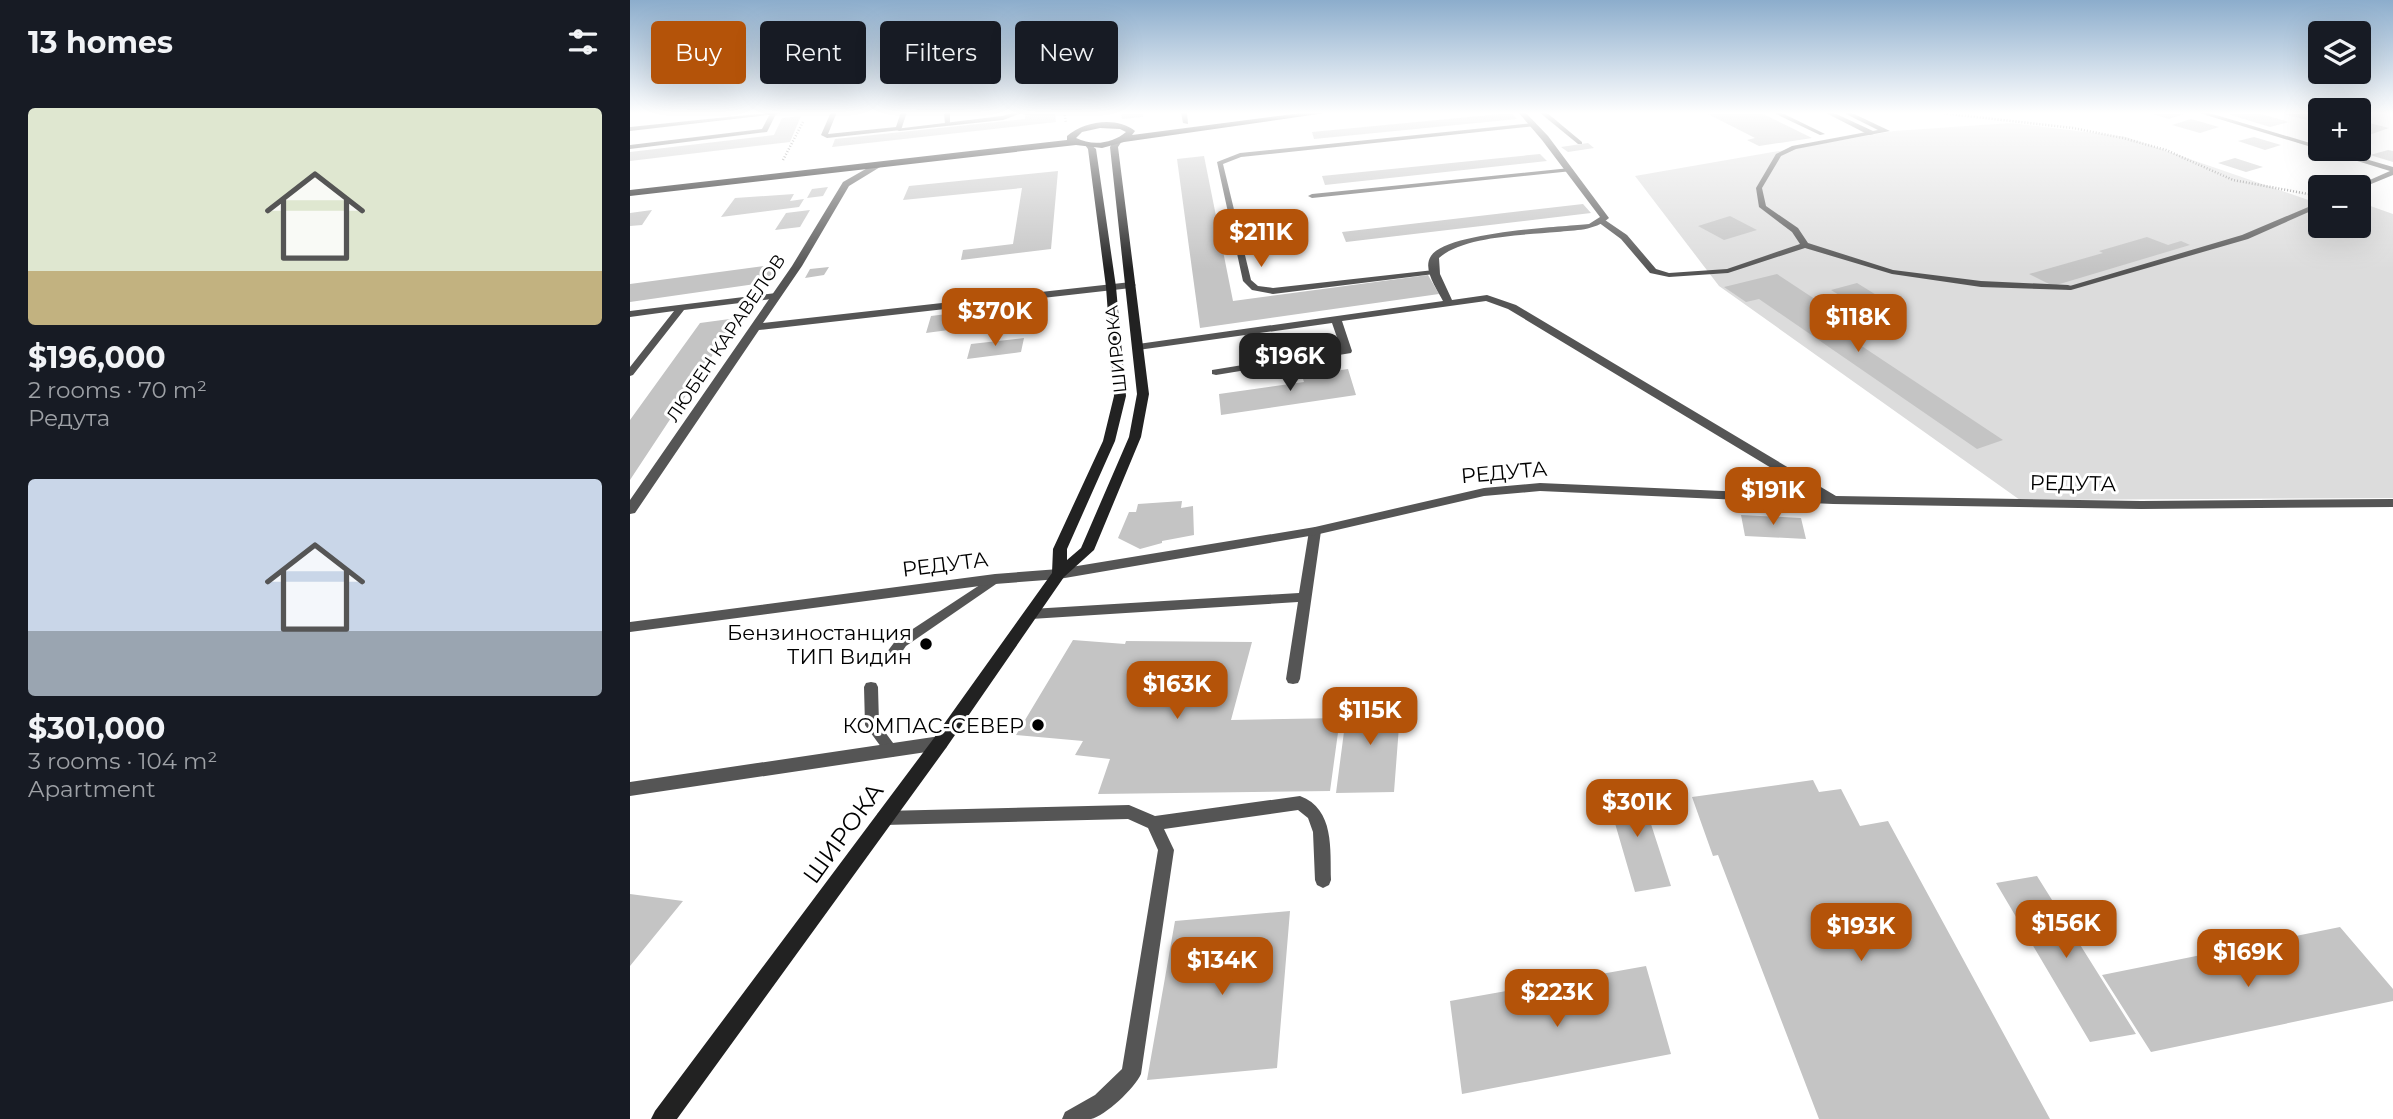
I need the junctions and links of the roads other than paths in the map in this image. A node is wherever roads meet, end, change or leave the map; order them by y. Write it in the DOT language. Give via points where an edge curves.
graph roads {
  1 [pos="815,164"];
  2 [pos="879,164"];
  3 [pos="881,164"];
  4 [pos="1095,164"];
  5 [pos="1116,164"];
  6 [pos="1219,164"];
  7 [pos="1565,164"];
  8 [pos="1773,164"];
  9 [pos="2374,164"];
  10 [pos="828,170"];
  11 [pos="1570,170"];
  12 [pos="2393,170"];
  13 [pos="2371,181"];
  14 [pos="846,184"];
  15 [pos="630,185"];
  16 [pos="630,193"];
  17 [pos="1312,196"];
  18 [pos="2308,209"];
  19 [pos="1602,222"];
  20 [pos="1805,245"];
  21 [pos="1434,272"];
  22 [pos="1131,285"];
  23 [pos="1111,287"];
  24 [pos="2068,288"];
  25 [pos="776,296"];
  26 [pos="1448,302"];
  27 [pos="681,308"];
  28 [pos="630,314"];
  29 [pos="1336,318"];
  30 [pos="755,327"];
  31 [pos="1138,347"];
  32 [pos="1216,372"];
  33 [pos="630,373"];
  34 [pos="1834,500"];
  35 [pos="2393,503"];
  36 [pos="630,510"];
  37 [pos="1315,531"];
  38 [pos="1059,574"];
  39 [pos="995,579"];
  40 [pos="1306,597"];
  41 [pos="1031,614"];
  42 [pos="630,626"];
  43 [pos="894,652"];
  44 [pos="1293,679"];
  45 [pos="871,687"];
  46 [pos="940,743"];
  47 [pos="892,751"];
  48 [pos="630,789"];
  49 [pos="884,818"];
  50 [pos="1154,823"];
  51 [pos="1323,880"];
  52 [pos="663,1119"];
  53 [pos="1072,1119"];
  1 -- 15 [label="main road"];
  2 -- 10 [label="main road"];
  3 -- 14 [label="street, ЛЮБЕН КАРАВЕЛОВ"];
  4 -- 23 [label="main road, ШИРОКА"];
  5 -- 22 [label="main road, ШИРОКА"];
  6 -- 21 [label="lane" via="1247,281 1255,288 1273,291"];
  7 -- 11 [label="street"];
  8 -- 20 [label="lane" via="1759,188 1763,207 1795,230"];
  9 -- 12 [label="street"];
  10 -- 14 [label="street"];
  10 -- 16 [label="main road"];
  11 -- 17 [label="lane"];
  11 -- 19 [label="street" via="1605,218"];
  12 -- 13 [label="street"];
  14 -- 25 [label="street, ЛЮБЕН КАРАВЕЛОВ"];
  18 -- 24 [label="street" via="2245,237"];
  19 -- 20 [label="lane" via="1624,237 1653,271 1668,275 1728,271"];
  19 -- 21 [label="street" via="1454,243 1435,256"];
  20 -- 24 [label="lane" via="1892,272 1981,284"];
  21 -- 26 [label="street"];
  22 -- 23 [label="street"];
  22 -- 31 [label="main road, ШИРОКА"];
  23 -- 30 [label="street"];
  23 -- 38 [label="main road, ШИРОКА" via="1120,396 1109,441 1060,549"];
  25 -- 27 [label="lane"];
  25 -- 30 [label="street, ЛЮБЕН КАРАВЕЛОВ"];
  26 -- 29 [label="street"];
  26 -- 34 [label="street" via="1487,298 1512,307"];
  27 -- 28 [label="lane"];
  27 -- 33 [label="lane"];
  29 -- 31 [label="street"];
  29 -- 32 [label="street" via="1347,351"];
  30 -- 36 [label="street, ЛЮБЕН КАРАВЕЛОВ"];
  31 -- 38 [label="main road, ШИРОКА" via="1143,394 1135,437 1087,550"];
  34 -- 35 [label="street, РЕДУТА"];
  34 -- 37 [label="street, РЕДУТА" via="1540,487 1484,492"];
  37 -- 38 [label="street, РЕДУТА"];
  37 -- 40 [label="lane"];
  38 -- 39 [label="street, РЕДУТА"];
  38 -- 41 [label="main road, ШИРОКА"];
  39 -- 42 [label="street, РЕДУТА"];
  39 -- 43 [label="lane"];
  40 -- 41 [label="lane"];
  40 -- 44 [label="lane"];
  41 -- 46 [label="main road, ШИРОКА"];
  45 -- 47 [label="lane" via="872,725"];
  46 -- 47 [label="street"];
  46 -- 49 [label="main road, ШИРОКА"];
  47 -- 48 [label="street"];
  49 -- 50 [label="lane" via="1129,812"];
  49 -- 52 [label="main road, ШИРОКА"];
  50 -- 51 [label="lane" via="1300,803 1315,814 1321,832"];
  50 -- 53 [label="lane" via="1166,850 1130,1074 1102,1102"];
}
